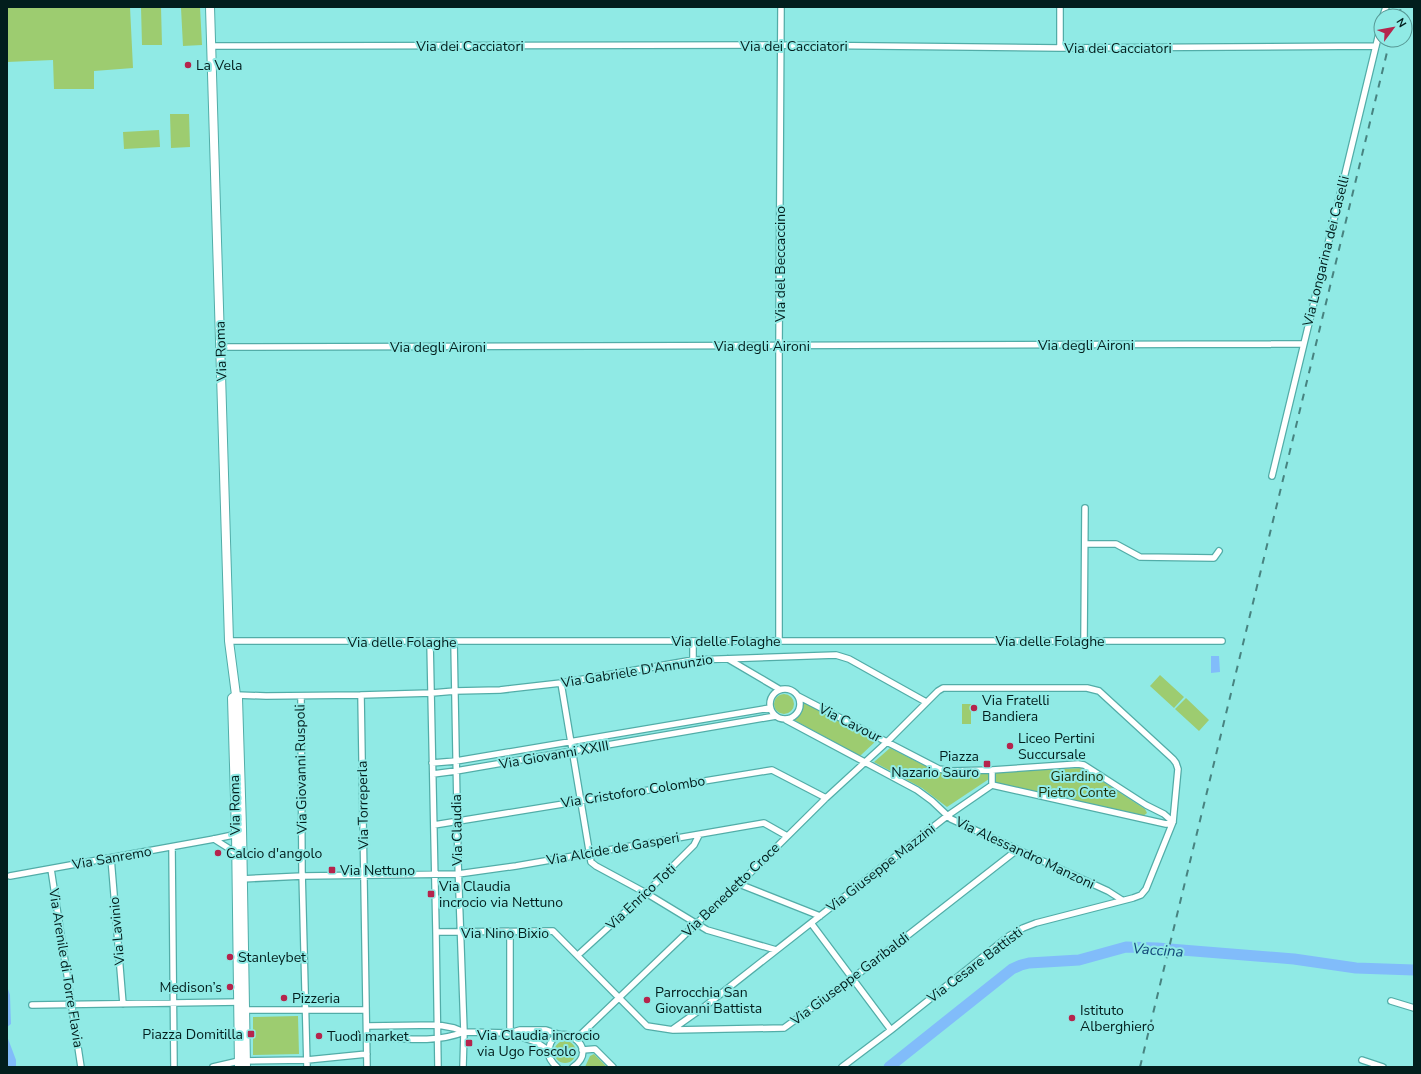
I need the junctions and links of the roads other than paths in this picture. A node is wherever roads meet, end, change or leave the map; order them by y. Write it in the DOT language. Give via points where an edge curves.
graph roads {
  1 [pos="210,7"];
  2 [pos="781,7"];
  3 [pos="1060,7"];
  4 [pos="781,45"];
  5 [pos="211,46"];
  6 [pos="1373,46"];
  7 [pos="1060,48"];
  8 [pos="1376,48"];
  9 [pos="1303,344"];
  10 [pos="779,346"];
  11 [pos="221,347"];
  12 [pos="1272,476"];
  13 [pos="1085,508"];
  14 [pos="1085,544"];
  15 [pos="1219,550"];
  16 [pos="780,640"];
  17 [pos="229,641"];
  18 [pos="693,641"];
  19 [pos="1084,641"];
  20 [pos="1222,641"];
  21 [pos="430,642"];
  22 [pos="454,642"];
  23 [pos="728,659"];
  24 [pos="693,660"];
  25 [pos="561,683"];
  26 [pos="779,689"];
  27 [pos="455,691"];
  28 [pos="432,693"];
  29 [pos="236,695"];
  30 [pos="361,695"];
  31 [pos="301,696"];
  32 [pos="798,696"];
  33 [pos="926,702"];
  34 [pos="770,708"];
  35 [pos="776,716"];
  36 [pos="786,720"];
  37 [pos="674,724"];
  38 [pos="675,734"];
  39 [pos="570,741"];
  40 [pos="887,742"];
  41 [pos="572,752"];
  42 [pos="456,761"];
  43 [pos="864,762"];
  44 [pos="432,763"];
  45 [pos="992,770"];
  46 [pos="456,771"];
  47 [pos="433,774"];
  48 [pos="992,785"];
  49 [pos="826,798"];
  50 [pos="580,800"];
  51 [pos="948,816"];
  52 [pos="457,822"];
  53 [pos="1173,822"];
  54 [pos="434,825"];
  55 [pos="239,832"];
  56 [pos="699,835"];
  57 [pos="787,836"];
  58 [pos="214,839"];
  59 [pos="172,847"];
  60 [pos="1017,850"];
  61 [pos="236,853"];
  62 [pos="590,854"];
  63 [pos="111,858"];
  64 [pos="51,869"];
  65 [pos="458,874"];
  66 [pos="363,875"];
  67 [pos="435,875"];
  68 [pos="10,876"];
  69 [pos="303,876"];
  70 [pos="240,879"];
  71 [pos="739,884"];
  72 [pos="646,893"];
  73 [pos="1122,900"];
  74 [pos="820,916"];
  75 [pos="697,923"];
  76 [pos="811,923"];
  77 [pos="436,932"];
  78 [pos="461,932"];
  79 [pos="510,932"];
  80 [pos="776,950"];
  81 [pos="578,955"];
  82 [pos="853,978"];
  83 [pos="619,998"];
  84 [pos="1391,1001"];
  85 [pos="174,1002"];
  86 [pos="123,1004"];
  87 [pos="32,1005"];
  88 [pos="72,1005"];
  89 [pos="242,1006"];
  90 [pos="1414,1008"];
  91 [pos="306,1009"];
  92 [pos="366,1010"];
  93 [pos="438,1025"];
  94 [pos="366,1026"];
  95 [pos="673,1030"];
  96 [pos="892,1030"];
  97 [pos="464,1032"];
  98 [pos="511,1033"];
  99 [pos="561,1035"];
  100 [pos="367,1037"];
  101 [pos="438,1039"];
  102 [pos="576,1039"];
  103 [pos="548,1050"];
  104 [pos="582,1050"];
  105 [pos="367,1054"];
  106 [pos="307,1060"];
  107 [pos="1362,1060"];
  108 [pos="242,1064"];
  109 [pos="81,1067"];
  110 [pos="174,1067"];
  111 [pos="213,1067"];
  112 [pos="307,1067"];
  113 [pos="367,1067"];
  114 [pos="438,1067"];
  115 [pos="464,1067"];
  116 [pos="557,1067"];
  117 [pos="573,1067"];
  118 [pos="614,1067"];
  119 [pos="842,1067"];
  120 [pos="1383,1067"];
  1 -- 5 [label="street, Via Roma"];
  2 -- 4 [label="street, Via del Beccaccino"];
  3 -- 7 [label="street"];
  4 -- 5 [label="street, Via dei Cacciatori"];
  4 -- 7 [label="street, Via dei Cacciatori"];
  4 -- 10 [label="street, Via del Beccaccino"];
  5 -- 11 [label="street, Via Roma"];
  6 -- 7 [label="street, Via dei Cacciatori"];
  8 -- 9 [label="street, Via Longarina dei Caselli"];
  9 -- 10 [label="street, Via degli Aironi"];
  9 -- 12 [label="street, Via Longarina dei Caselli"];
  10 -- 11 [label="street, Via degli Aironi"];
  10 -- 16 [label="street, Via del Beccaccino"];
  11 -- 17 [label="street, Via Roma"];
  13 -- 14 [label="street"];
  14 -- 15 [label="street" via="1116,544 1140,557 1214,558"];
  14 -- 19 [label="street"];
  16 -- 18 [label="street, Via delle Folaghe"];
  16 -- 19 [label="street, Via delle Folaghe"];
  17 -- 21 [label="street, Via delle Folaghe"];
  17 -- 29 [label="street, Via Roma"];
  18 -- 22 [label="street, Via delle Folaghe"];
  18 -- 24 [label="street"];
  19 -- 20 [label="street, Via delle Folaghe"];
  21 -- 22 [label="street, Via delle Folaghe"];
  21 -- 28 [label="street, Via Claudia"];
  22 -- 27 [label="street, Via Claudia"];
  23 -- 24 [label="street, Via Gabriele D'Annunzio"];
  23 -- 26 [label="street"];
  23 -- 33 [label="street, Via Gabriele D'Annunzio" via="841,656 849,658"];
  24 -- 25 [label="street, Via Gabriele D'Annunzio"];
  25 -- 27 [label="street, Via Gabriele D'Annunzio" via="500,690"];
  25 -- 39 [label="street"];
  26 -- 32 [label="street" via="792,690"];
  26 -- 34 [label="street" via="770,699"];
  27 -- 28 [label="street, Via Gabriele D'Annunzio"];
  27 -- 42 [label="street, Via Claudia"];
  28 -- 30 [label="street, Via Gabriele D'Annunzio"];
  28 -- 44 [label="street, Via Claudia"];
  29 -- 31 [label="street, Via Gabriele D'Annunzio"];
  29 -- 55 [label="street, Via Roma" via="232,698"];
  30 -- 31 [label="street, Via Gabriele D'Annunzio"];
  30 -- 66 [label="street, Via Torreperla"];
  31 -- 69 [label="street, Via Giovanni Ruspoli"];
  32 -- 36 [label="street" via="799,711"];
  32 -- 40 [label="street, Via Cavour"];
  33 -- 40 [label="street"];
  33 -- 53 [label="street" via="938,691 946,688 1095,690 1105,696 1176,763 1178,775"];
  34 -- 35 [label="street"];
  34 -- 37 [label="street, Via Giovanni XXIII"];
  35 -- 36 [label="street"];
  35 -- 38 [label="street, Via Giovanni XXIII"];
  36 -- 43 [label="street, Via Alessandro Manzoni"];
  37 -- 38 [label="street"];
  37 -- 39 [label="street, Via Giovanni XXIII"];
  38 -- 41 [label="street, Via Giovanni XXIII"];
  39 -- 41 [label="street"];
  39 -- 42 [label="street, Via Giovanni XXIII"];
  40 -- 43 [label="street, Via Benedetto Croce"];
  40 -- 45 [label="street, Via Cavour" via="939,769"];
  41 -- 46 [label="street, Via Giovanni XXIII"];
  41 -- 50 [label="street"];
  42 -- 44 [label="street, Via Giovanni XXIII"];
  42 -- 46 [label="street, Via Claudia"];
  43 -- 49 [label="street, Via Benedetto Croce"];
  43 -- 51 [label="street, Via Alessandro Manzoni" via="917,790"];
  44 -- 47 [label="street, Via Claudia"];
  45 -- 48 [label="street"];
  45 -- 53 [label="street, Via Cavour" via="1084,765"];
  46 -- 47 [label="street, Via Giovanni XXIII"];
  46 -- 52 [label="street, Via Claudia"];
  47 -- 54 [label="street, Via Claudia"];
  48 -- 51 [label="street, Via Giuseppe Mazzini"];
  48 -- 53 [label="street" via="1166,824"];
  49 -- 50 [label="street, Via Cristoforo Colombo" via="772,770"];
  49 -- 57 [label="street, Via Benedetto Croce"];
  50 -- 52 [label="street, Via Cristoforo Colombo"];
  50 -- 62 [label="street"];
  51 -- 60 [label="street, Via Alessandro Manzoni"];
  51 -- 74 [label="street, Via Giuseppe Mazzini"];
  52 -- 54 [label="street, Via Cristoforo Colombo"];
  52 -- 65 [label="street, Via Claudia"];
  53 -- 73 [label="street, Via Cesare Battisti" via="1146,889 1139,895"];
  54 -- 67 [label="street, Via Claudia"];
  55 -- 58 [label="street, Via Sanremo"];
  55 -- 61 [label="street, Via Roma"];
  55 -- 70 [label="street, Via Roma"];
  56 -- 57 [label="street, Via Alcide de Gasperi" via="764,823"];
  56 -- 62 [label="street, Via Alcide de Gasperi"];
  56 -- 72 [label="street, Via Enrico Toti" via="694,845"];
  57 -- 71 [label="street, Via Benedetto Croce"];
  58 -- 59 [label="street, Via Sanremo"];
  58 -- 61 [label="street"];
  59 -- 63 [label="street, Via Sanremo"];
  59 -- 85 [label="street"];
  60 -- 73 [label="street, Via Alessandro Manzoni" via="1108,891"];
  60 -- 82 [label="street, Via Giuseppe Garibaldi"];
  61 -- 70 [label="street, Via Roma"];
  62 -- 65 [label="street, Via Alcide de Gasperi"];
  62 -- 72 [label="street" via="591,862 596,866"];
  63 -- 64 [label="street, Via Sanremo"];
  63 -- 86 [label="street, Via Lavinio"];
  64 -- 68 [label="street, Via Sanremo"];
  64 -- 88 [label="street, Via Arenile di Torre Flavia"];
  65 -- 67 [label="street, Via Alcide de Gasperi"];
  65 -- 78 [label="street, Via Claudia"];
  66 -- 67 [label="street"];
  66 -- 69 [label="street"];
  66 -- 92 [label="street, Via Torreperla"];
  67 -- 77 [label="street, Via Claudia"];
  69 -- 70 [label="street"];
  69 -- 91 [label="street, Via Giovanni Ruspoli"];
  70 -- 89 [label="street, Via Roma"];
  71 -- 74 [label="street"];
  71 -- 75 [label="street, Via Benedetto Croce"];
  72 -- 75 [label="street"];
  72 -- 81 [label="street, Via Enrico Toti"];
  73 -- 96 [label="street, Via Cesare Battisti" via="1019,930"];
  74 -- 76 [label="street, Via Giuseppe Mazzini"];
  75 -- 80 [label="street" via="707,930"];
  75 -- 83 [label="street, Via Benedetto Croce"];
  76 -- 80 [label="street, Via Giuseppe Mazzini"];
  76 -- 82 [label="street"];
  77 -- 78 [label="street, Via Nino Bixio"];
  77 -- 93 [label="street, Via Claudia"];
  78 -- 79 [label="street, Via Nino Bixio"];
  78 -- 97 [label="street, Via Claudia"];
  79 -- 81 [label="street, Via Nino Bixio" via="553,930"];
  79 -- 98 [label="street"];
  80 -- 95 [label="street, Via Giuseppe Mazzini"];
  81 -- 83 [label="street, Via Nino Bixio"];
  82 -- 95 [label="street, Via Giuseppe Garibaldi" via="784,1028"];
  82 -- 96 [label="street"];
  83 -- 95 [label="street, Via Giuseppe Garibaldi" via="647,1026"];
  83 -- 102 [label="street, Via Benedetto Croce"];
  84 -- 90 [label="street"];
  85 -- 86 [label="street"];
  85 -- 89 [label="street"];
  85 -- 110 [label="street"];
  86 -- 88 [label="street"];
  87 -- 88 [label="street"];
  88 -- 109 [label="street, Via Arenile di Torre Flavia"];
  89 -- 91 [label="street"];
  89 -- 108 [label="street, Via Roma"];
  91 -- 92 [label="street"];
  91 -- 106 [label="street, Via Giovanni Ruspoli"];
  92 -- 94 [label="street, Via Torreperla"];
  93 -- 94 [label="street"];
  93 -- 97 [label="street"];
  93 -- 101 [label="street, Via Claudia"];
  94 -- 100 [label="street, Via Torreperla"];
  96 -- 119 [label="street, Via Cesare Battisti"];
  97 -- 98 [label="street"];
  97 -- 101 [label="street"];
  97 -- 115 [label="street, Via Claudia"];
  98 -- 99 [label="street" via="520,1030 549,1030"];
  98 -- 103 [label="street" via="536,1042"];
  99 -- 102 [label="street"];
  99 -- 103 [label="street" via="552,1040"];
  100 -- 101 [label="street"];
  100 -- 105 [label="street, Via Torreperla"];
  101 -- 114 [label="street, Via Claudia"];
  102 -- 104 [label="street"];
  103 -- 116 [label="street" via="550,1060"];
  104 -- 117 [label="street" via="580,1060"];
  104 -- 118 [label="street" via="595,1048"];
  105 -- 106 [label="street"];
  105 -- 113 [label="street"];
  106 -- 108 [label="street"];
  106 -- 112 [label="street"];
  107 -- 120 [label="street"];
  108 -- 111 [label="street"];
}
